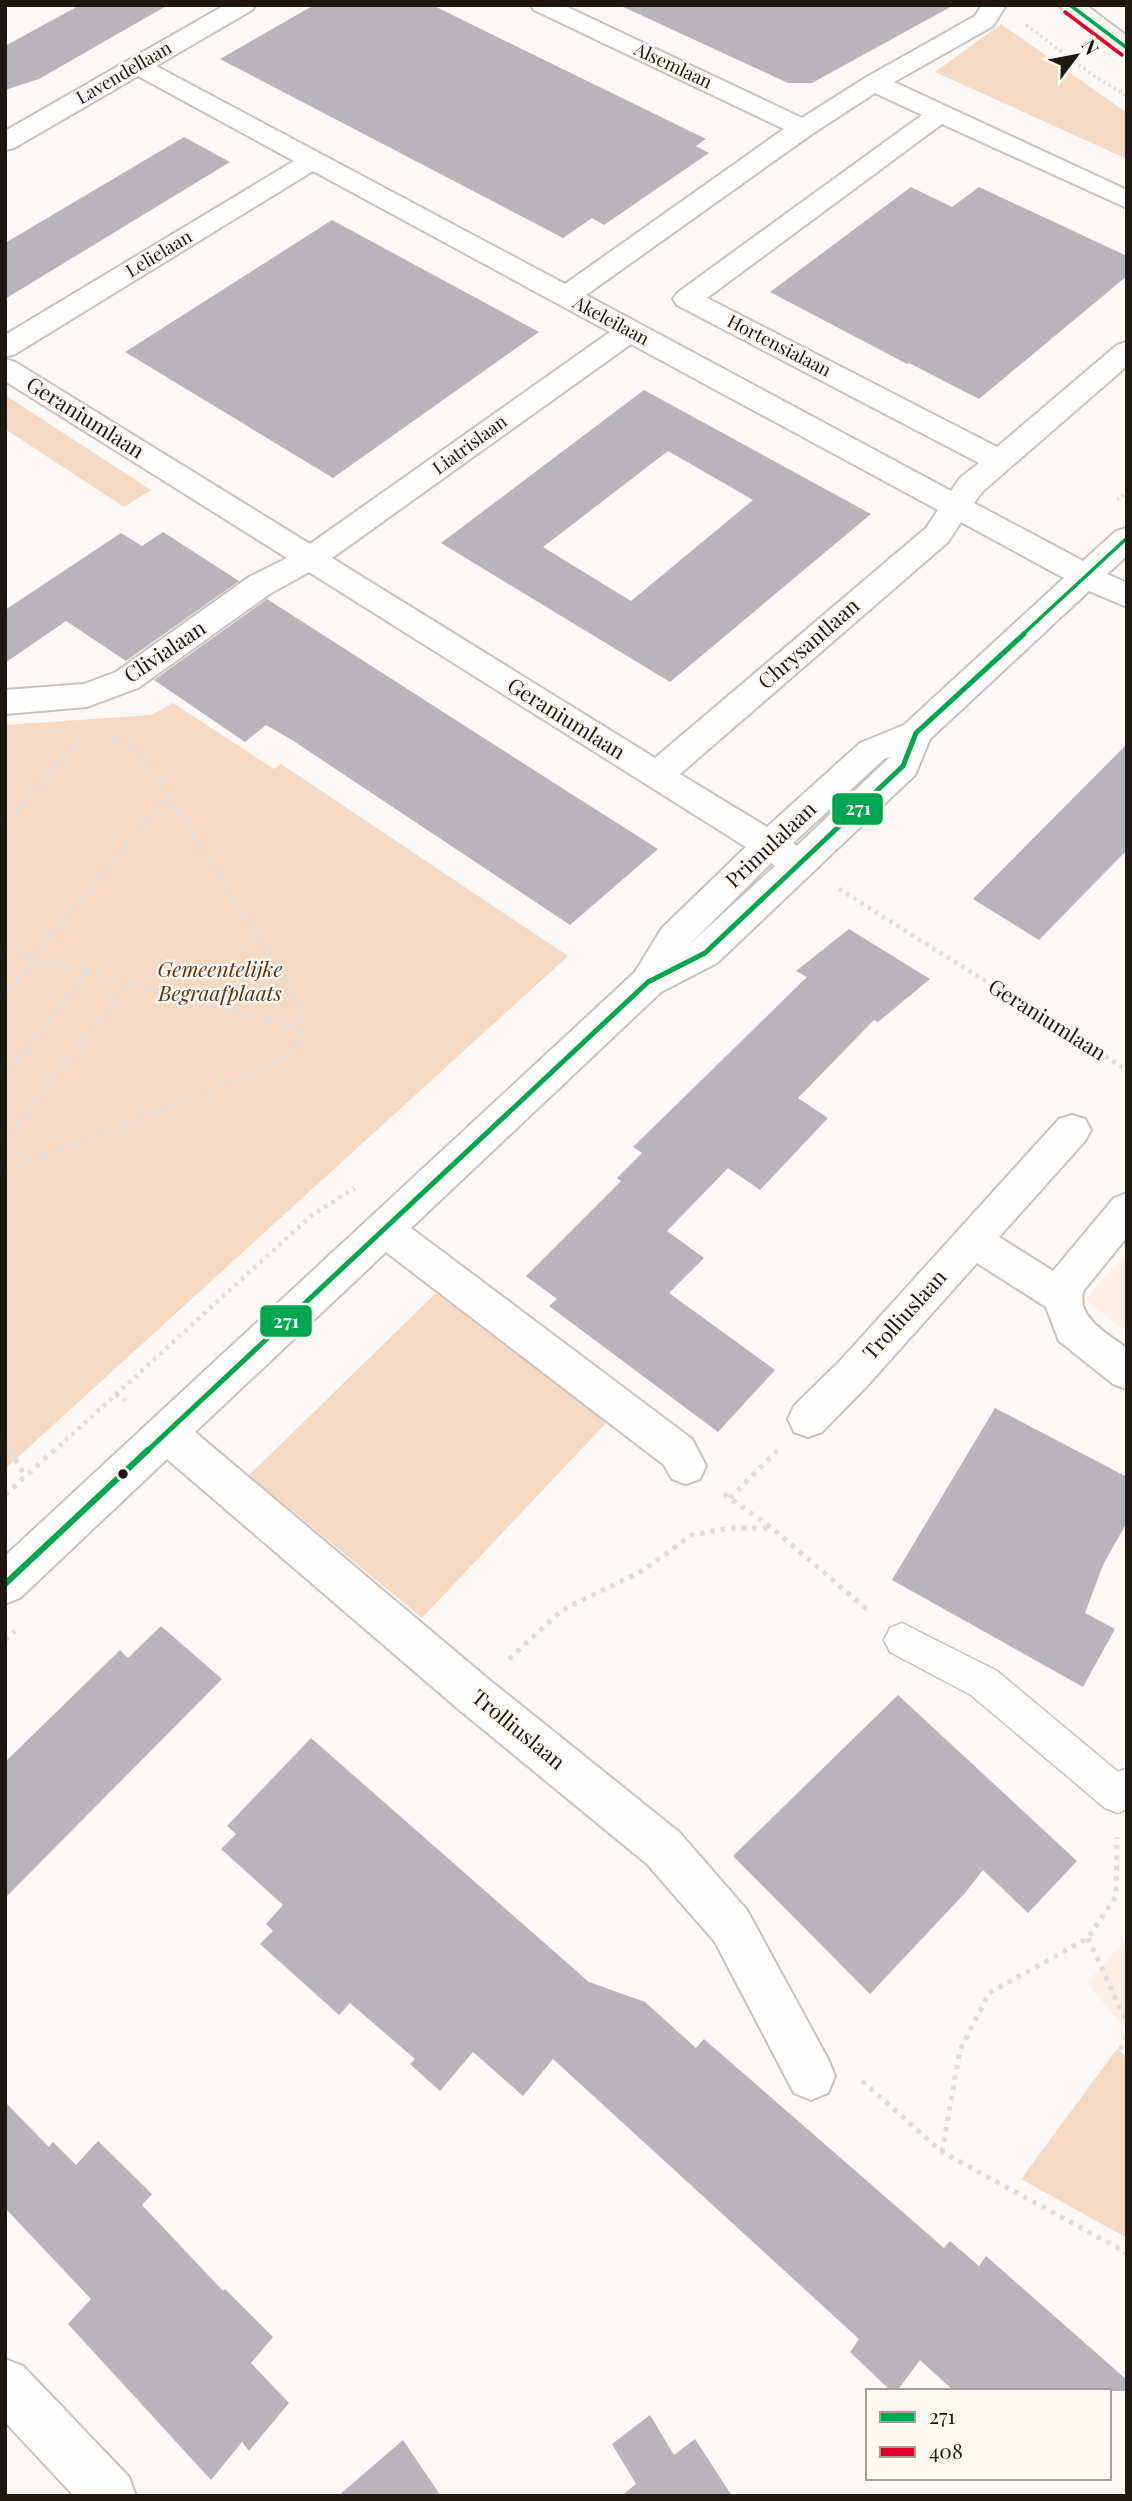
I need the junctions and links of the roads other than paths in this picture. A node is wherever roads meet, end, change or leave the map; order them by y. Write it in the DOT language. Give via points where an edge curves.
graph roads {
  1 [pos="243,5"];
  2 [pos="543,5"];
  3 [pos="1070,5"];
  4 [pos="994,7"];
  5 [pos="1127,48"];
  6 [pos="138,66"];
  7 [pos="874,83"];
  8 [pos="940,114"];
  9 [pos="803,128"];
  10 [pos="5,142"];
  11 [pos="313,160"];
  12 [pos="1127,200"];
  13 [pos="565,297"];
  14 [pos="629,331"];
  15 [pos="5,348"];
  16 [pos="1127,351"];
  17 [pos="5,368"];
  18 [pos="1000,461"];
  19 [pos="957,508"];
  20 [pos="1127,538"];
  21 [pos="310,559"];
  22 [pos="1085,576"];
  23 [pos="1127,596"];
  24 [pos="5,702"];
  25 [pos="916,733"];
  26 [pos="656,776"];
  27 [pos="769,845"];
  28 [pos="799,864"];
  29 [pos="648,982"];
  30 [pos="1072,1130"];
  31 [pos="1127,1209"];
  32 [pos="384,1229"];
  33 [pos="972,1240"];
  34 [pos="1062,1297"];
  35 [pos="1127,1372"];
  36 [pos="807,1419"];
  37 [pos="167,1434"];
  38 [pos="686,1466"];
  39 [pos="5,1584"];
  40 [pos="902,1640"];
  41 [pos="1123,1790"];
  42 [pos="811,2076"];
  43 [pos="5,2384"];
  44 [pos="110,2496"];
  1 -- 6 [label="street, Lavendellaan"];
  2 -- 9 [label="street, Alsemlaan"];
  3 -- 5 [label="main road"];
  4 -- 7 [label="street" via="984,21"];
  6 -- 10 [label="street, Lavendellaan"];
  6 -- 11 [label="street, Akeleilaan"];
  7 -- 8 [label="street"];
  7 -- 9 [label="street"];
  8 -- 12 [label="street"];
  8 -- 18 [label="street, Hortensialaan" via="687,299"];
  9 -- 13 [label="street"];
  11 -- 13 [label="street, Akeleilaan"];
  11 -- 15 [label="street, Lelielaan"];
  13 -- 14 [label="street, Akeleilaan"];
  14 -- 19 [label="street, Akeleilaan"];
  14 -- 21 [label="street, Liatrislaan"];
  16 -- 18 [label="street"];
  17 -- 21 [label="street, Geraniumlaan"];
  18 -- 19 [label="street" via="971,485"];
  19 -- 22 [label="street, Akeleilaan"];
  19 -- 26 [label="street, Chrysantlaan" via="937,535"];
  20 -- 22 [label="street, Primulalaan"];
  21 -- 24 [label="street, Clivialaan" via="260,585 127,680 87,695"];
  21 -- 26 [label="street, Geraniumlaan"];
  22 -- 23 [label="street, Akeleilaan"];
  22 -- 25 [label="street, Primulalaan"];
  25 -- 27 [label="street, Primulalaan" via="872,751"];
  25 -- 28 [label="street, Primulalaan" via="903,766"];
  26 -- 27 [label="street, Geraniumlaan"];
  27 -- 28 [label="street, Geraniumlaan"];
  27 -- 29 [label="street, Primulalaan" via="674,938"];
  28 -- 29 [label="street, Primulalaan" via="705,953"];
  29 -- 32 [label="street, Primulalaan"];
  30 -- 33 [label="street, Trolliuslaan"];
  31 -- 34 [label="street" via="1068,1281"];
  32 -- 37 [label="street, Primulalaan"];
  32 -- 38 [label="street" via="678,1452"];
  33 -- 34 [label="street"];
  33 -- 36 [label="street, Trolliuslaan"];
  34 -- 35 [label="street" via="1073,1329"];
  37 -- 39 [label="street, Primulalaan"];
  37 -- 42 [label="street, Trolliuslaan" via="663,1848 731,1926"];
  40 -- 41 [label="lane" via="984,1683"];
  43 -- 44 [label="street"];
}
